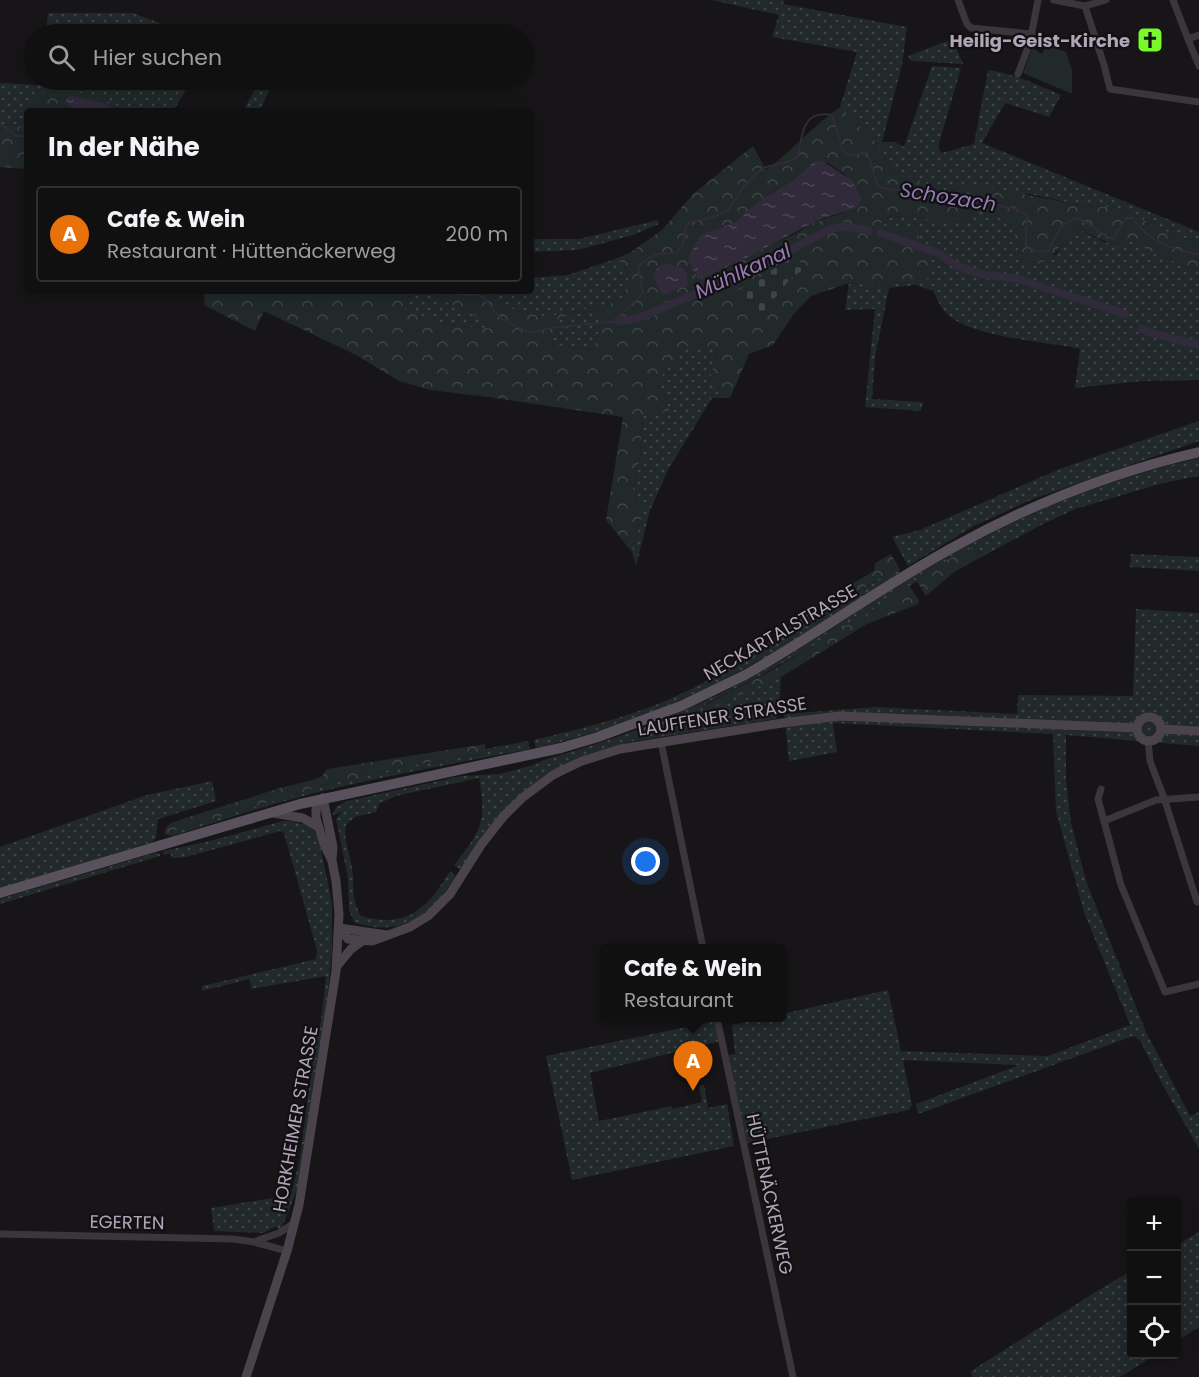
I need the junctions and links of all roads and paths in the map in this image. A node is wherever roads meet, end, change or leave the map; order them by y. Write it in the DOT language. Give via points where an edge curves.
graph roads {
  1 [pos="958,0"];
  2 [pos="1038,0"];
  3 [pos="1054,0"];
  4 [pos="1106,0"];
  5 [pos="1173,0"];
  6 [pos="1085,6"];
  7 [pos="1032,34"];
  8 [pos="1199,35"];
  9 [pos="1188,39"];
  10 [pos="1199,66"];
  11 [pos="1018,74"];
  12 [pos="1199,102"];
  13 [pos="1199,452"];
  14 [pos="1137,728"];
  15 [pos="1161,729"];
  16 [pos="1199,730"];
  17 [pos="1148,741"];
  18 [pos="661,742"];
  19 [pos="1101,789"];
  20 [pos="1199,797"];
  21 [pos="323,798"];
  22 [pos="1164,798"];
  23 [pos="270,813"];
  24 [pos="1104,820"];
  25 [pos="318,827"];
  26 [pos="332,861"];
  27 [pos="0,893"];
  28 [pos="1199,902"];
  29 [pos="339,928"];
  30 [pos="388,935"];
  31 [pos="362,941"];
  32 [pos="702,944"];
  33 [pos="336,968"];
  34 [pos="1199,984"];
  35 [pos="718,1022"];
  36 [pos="294,1223"];
  37 [pos="0,1234"];
  38 [pos="254,1242"];
  39 [pos="287,1251"];
  40 [pos="246,1377"];
  41 [pos="793,1377"];
  1 -- 7 [label="street" via="971,28"];
  2 -- 7 [label="street"];
  3 -- 6 [label="street"];
  4 -- 6 [label="street"];
  5 -- 9 [label="street"];
  6 -- 12 [label="street" via="1110,89"];
  7 -- 11 [label="street"];
  8 -- 9 [label="street"];
  9 -- 10 [label="street"];
  13 -- 21 [label="main road, NECKARTALSTRASSE" via="1104,480 1010,517 950,549 745,675 681,706 598,737"];
  14 -- 15 [label="street, LAUFFENER STRASSE" via="1141,720 1149,717"];
  14 -- 17 [label="street" via="1140,737"];
  14 -- 18 [label="street, LAUFFENER STRASSE" via="840,716"];
  15 -- 16 [label="street, LAUFFENER STRASSE"];
  15 -- 17 [label="street" via="1157,738"];
  17 -- 22 [label="street" via="1150,762"];
  18 -- 30 [label="street, LAUFFENER STRASSE" via="600,754 553,775 503,817 442,903 420,922"];
  18 -- 32 [label="street"];
  19 -- 24 [label="street" via="1098,799"];
  20 -- 22 [label="street"];
  21 -- 23 [label="main road, NECKARTALSTRASSE"];
  21 -- 25 [label="street" via="316,811"];
  21 -- 26 [label="street, HORKHEIMER STRASSE"];
  22 -- 24 [label="street"];
  22 -- 28 [label="street"];
  23 -- 25 [label="street" via="303,818"];
  23 -- 27 [label="main road, NECKARTALSTRASSE"];
  24 -- 34 [label="street" via="1121,885 1164,992"];
  25 -- 26 [label="street, HORKHEIMER STRASSE"];
  26 -- 29 [label="street, HORKHEIMER STRASSE"];
  29 -- 30 [label="street"];
  29 -- 31 [label="street" via="348,939"];
  29 -- 33 [label="street, HORKHEIMER STRASSE"];
  30 -- 31 [label="street, LAUFFENER STRASSE"];
  31 -- 33 [label="street"];
  33 -- 36 [label="street, HORKHEIMER STRASSE" via="305,1177"];
  35 -- 41 [label="street, HÜTTENÄCKERWEG"];
  36 -- 38 [label="street, EGERTEN"];
  36 -- 39 [label="street, HORKHEIMER STRASSE"];
  37 -- 38 [label="street, EGERTEN"];
  38 -- 39 [label="street, EGERTEN"];
  39 -- 40 [label="street, HORKHEIMER STRASSE"];
}
